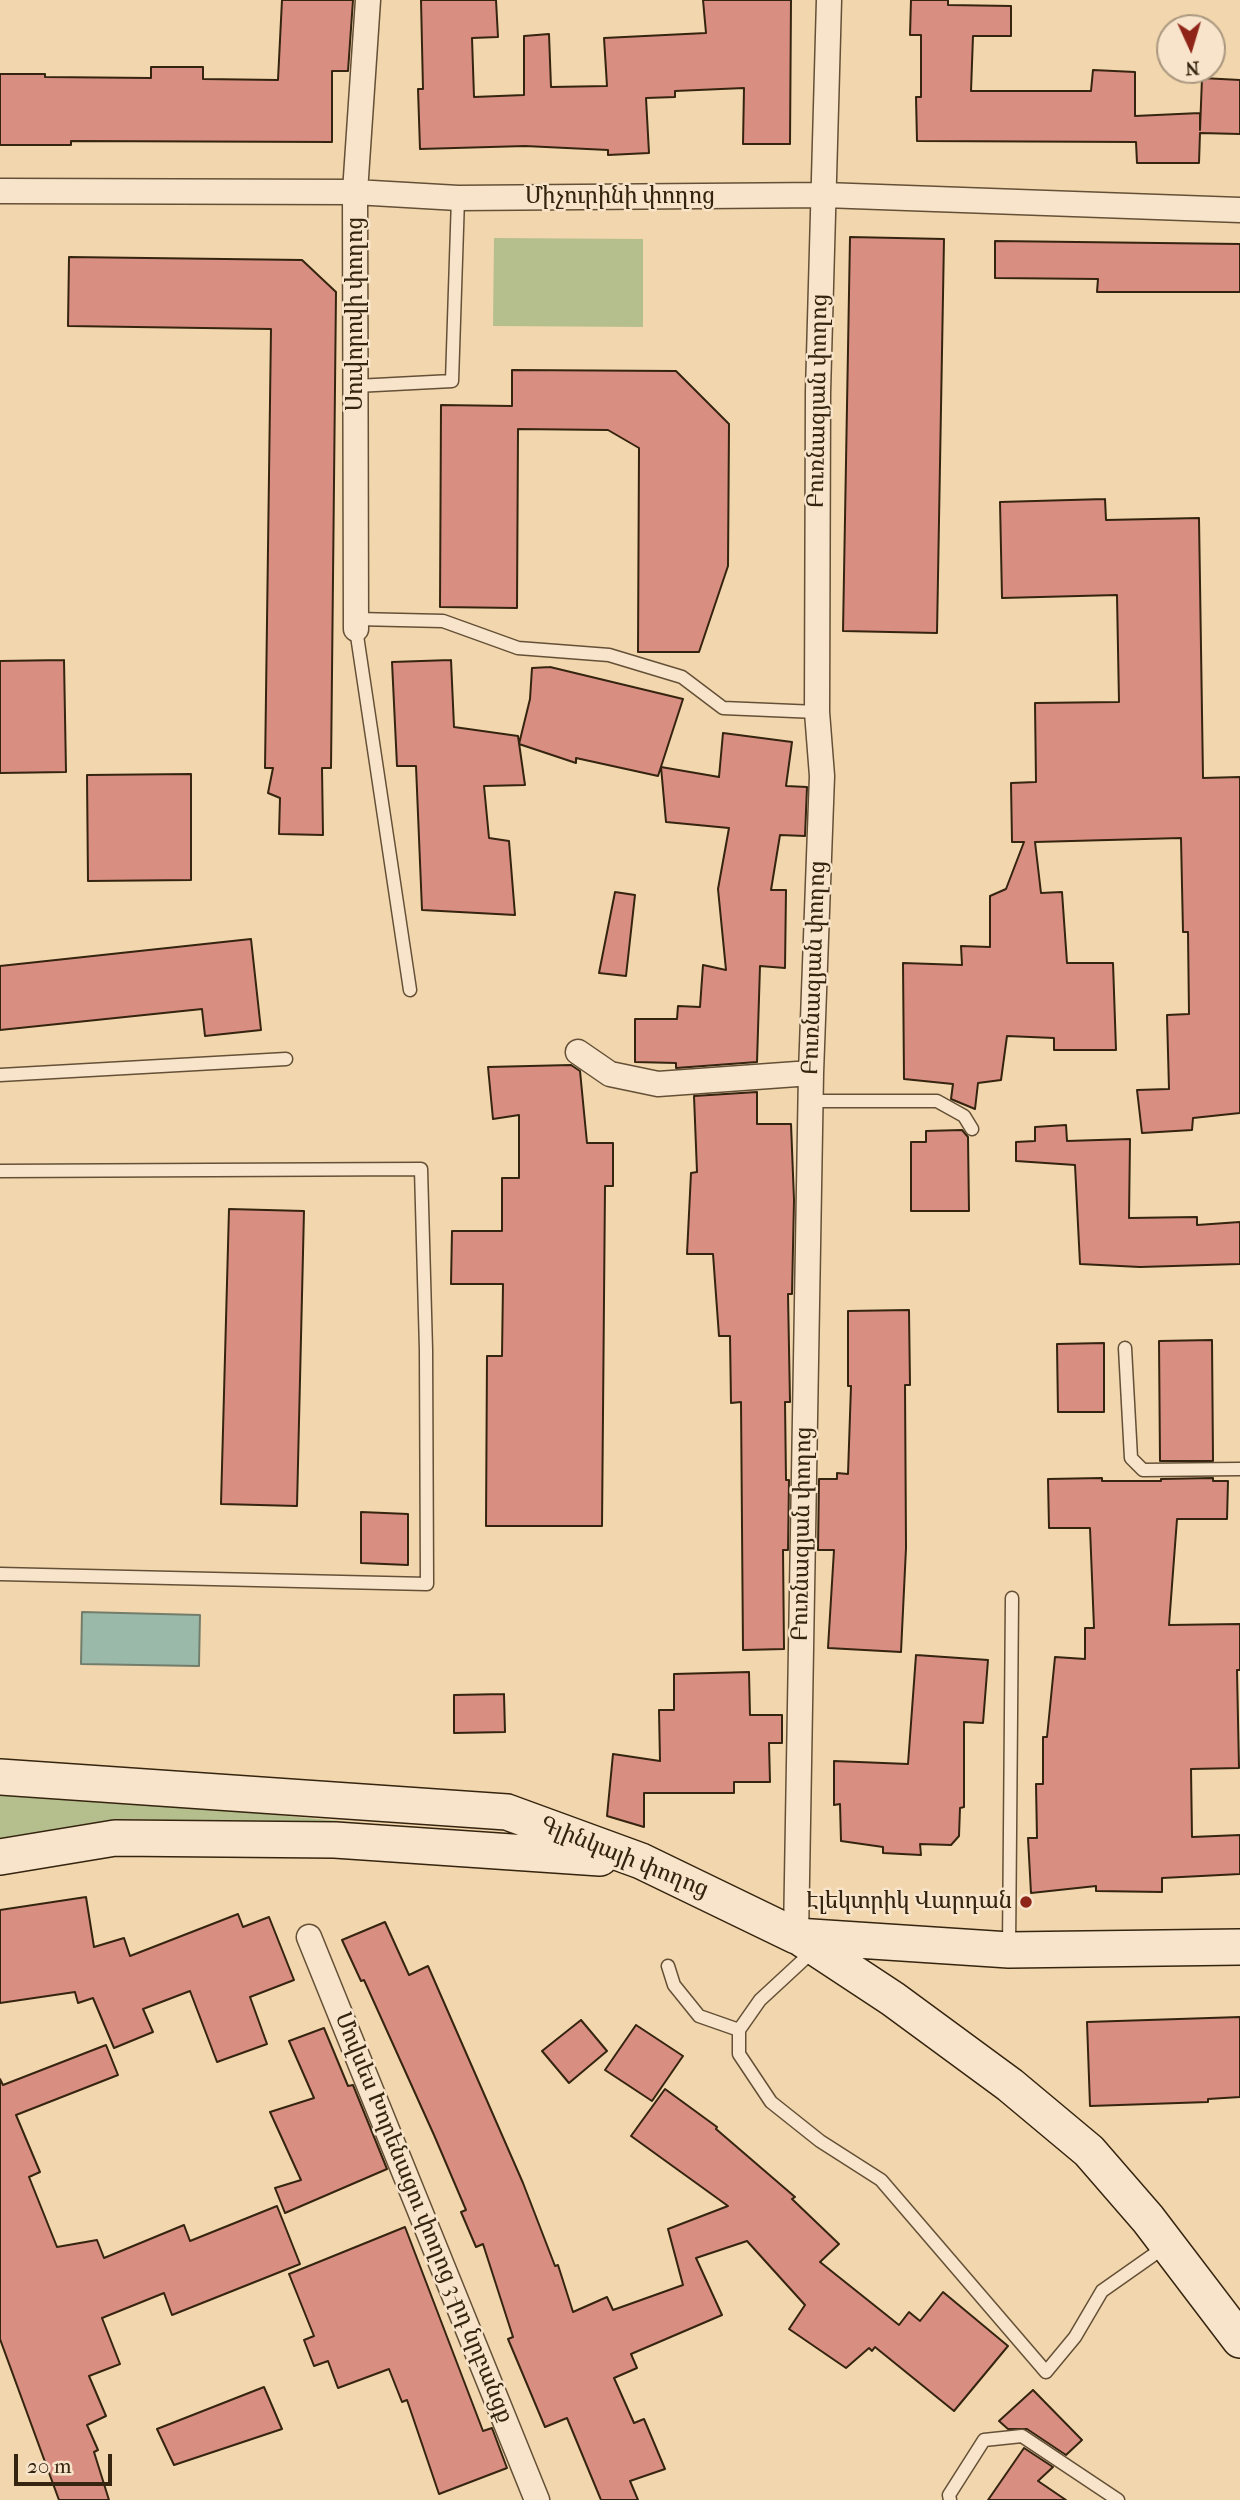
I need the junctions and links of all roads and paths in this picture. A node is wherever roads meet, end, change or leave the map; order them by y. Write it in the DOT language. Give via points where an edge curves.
graph roads {
  1 [pos="368,0"];
  2 [pos="829,0"];
  3 [pos="0,191"];
  4 [pos="355,192"];
  5 [pos="824,195"];
  6 [pos="458,198"];
  7 [pos="1240,210"];
  8 [pos="356,386"];
  9 [pos="357,624"];
  10 [pos="817,712"];
  11 [pos="410,990"];
  12 [pos="578,1052"];
  13 [pos="286,1059"];
  14 [pos="811,1073"];
  15 [pos="0,1076"];
  16 [pos="811,1101"];
  17 [pos="972,1129"];
  18 [pos="0,1171"];
  19 [pos="1125,1348"];
  20 [pos="1240,1469"];
  21 [pos="0,1574"];
  22 [pos="1012,1598"];
  23 [pos="0,1777"];
  24 [pos="0,1857"];
  25 [pos="641,1861"];
  26 [pos="309,1937"];
  27 [pos="806,1942"];
  28 [pos="1240,1947"];
  29 [pos="1009,1950"];
  30 [pos="668,1966"];
  31 [pos="739,2030"];
  32 [pos="1167,2246"];
  33 [pos="1240,2340"];
  34 [pos="537,2500"];
  35 [pos="950,2500"];
  36 [pos="1118,2500"];
  1 -- 4 [label="street, Սուվորովի փողոց"];
  2 -- 5 [label="street, Բուռնազյան փողոց"];
  3 -- 4 [label="street, Միչուրինի փողոց"];
  4 -- 6 [label="street, Միչուրինի փողոց"];
  4 -- 8 [label="street, Սուվորովի փողոց"];
  5 -- 6 [label="street, Միչուրինի փողոց"];
  5 -- 7 [label="street, Միչուրինի փողոց"];
  5 -- 10 [label="street, Բուռնազյան փողոց"];
  6 -- 8 [label="lane" via="452,381"];
  8 -- 9 [label="street, Սուվորովի փողոց"];
  9 -- 10 [label="lane" via="443,621 519,648 609,654 682,677 723,708"];
  9 -- 11 [label="lane"];
  10 -- 14 [label="street, Բուռնազյան փողոց" via="822,776"];
  12 -- 14 [label="street" via="610,1074 658,1084"];
  13 -- 15 [label="lane"];
  14 -- 16 [label="street, Բուռնազյան փողոց"];
  16 -- 17 [label="lane" via="937,1101 964,1116"];
  16 -- 27 [label="street, Բուռնազյան փողոց"];
  18 -- 21 [label="lane" via="421,1169 427,1584"];
  19 -- 20 [label="lane" via="1131,1458 1143,1470"];
  22 -- 29 [label="lane"];
  23 -- 25 [label="main road, Գլինկայի փողոց" via="507,1812"];
  24 -- 25 [label="main road" via="115,1838 335,1840"];
  25 -- 27 [label="main road, Գլինկայի փողոց"];
  26 -- 34 [label="street, Մովսես Խորենացու փողոց 3-րդ նրբանցք"];
  27 -- 29 [label="main road, Գլինկայի փողոց"];
  27 -- 31 [label="lane"];
  27 -- 32 [label="main road" via="1010,2085 1089,2151"];
  28 -- 29 [label="main road, Գլինկայի փողոց"];
  30 -- 31 [label="lane" via="674,1985 699,2016"];
  31 -- 32 [label="lane" via="739,2054 771,2102 841,2156 881,2180 1046,2372 1102,2291"];
  32 -- 33 [label="main road"];
  35 -- 36 [label="lane" via="984,2440 1022,2437"];
}
